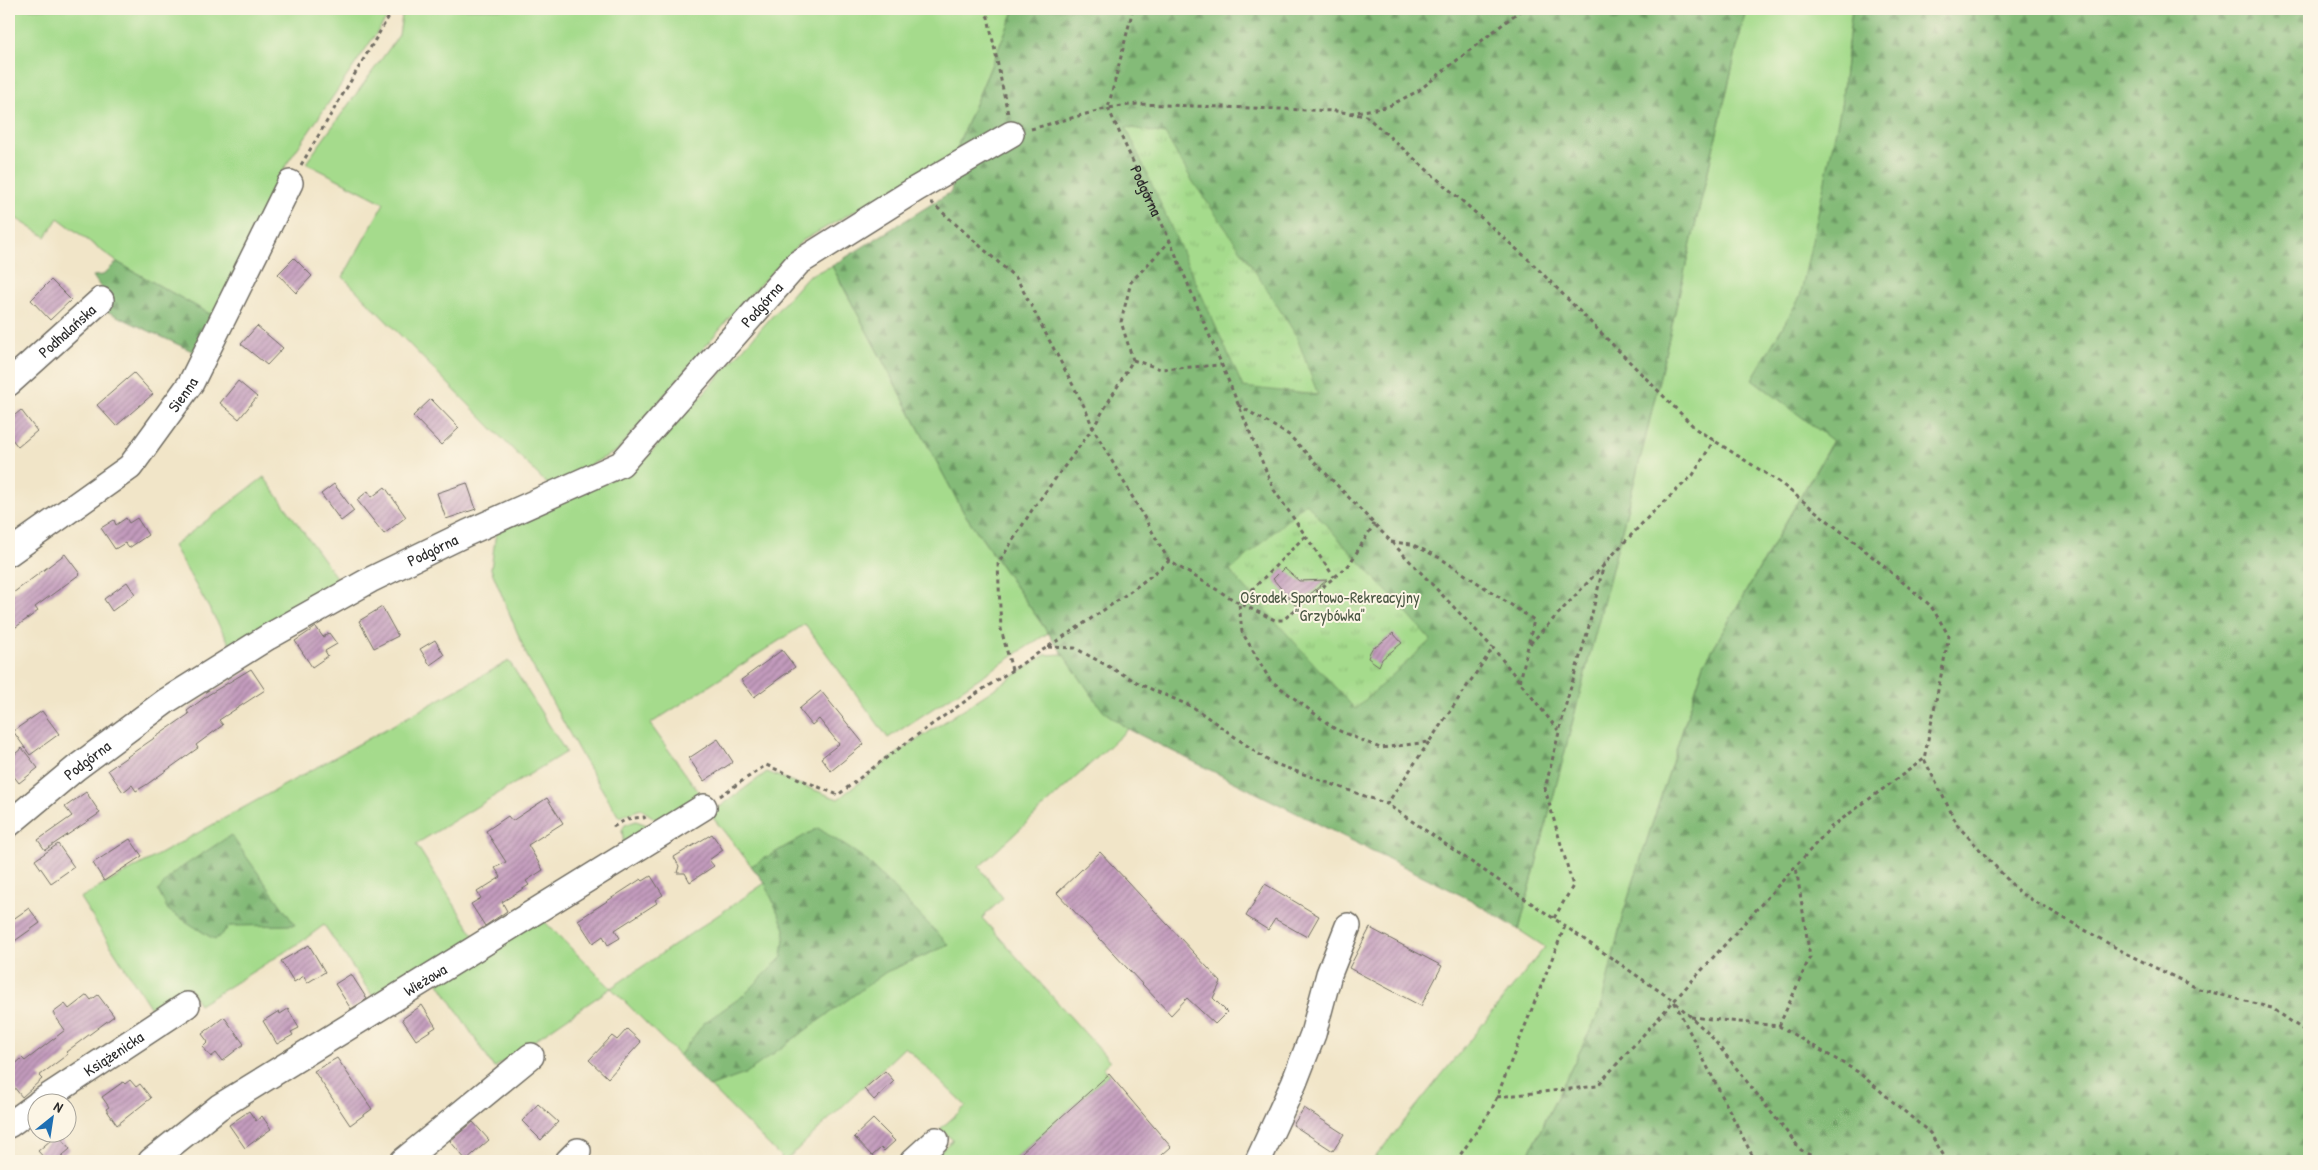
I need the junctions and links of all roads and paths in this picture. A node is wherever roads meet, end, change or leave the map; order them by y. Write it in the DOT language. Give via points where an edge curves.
graph roads {
  1 [pos="398,9"];
  2 [pos="982,9"];
  3 [pos="1133,9"];
  4 [pos="1522,9"];
  5 [pos="1108,108"];
  6 [pos="1347,113"];
  7 [pos="1011,134"];
  8 [pos="290,183"];
  9 [pos="916,189"];
  10 [pos="1170,241"];
  11 [pos="101,300"];
  12 [pos="1133,360"];
  13 [pos="1221,365"];
  14 [pos="9,383"];
  15 [pos="1238,404"];
  16 [pos="1093,428"];
  17 [pos="1714,440"];
  18 [pos="1374,524"];
  19 [pos="1305,536"];
  20 [pos="1391,542"];
  21 [pos="9,553"];
  22 [pos="1169,562"];
  23 [pos="1604,564"];
  24 [pos="1334,577"];
  25 [pos="1239,603"];
  26 [pos="1528,646"];
  27 [pos="1047,647"];
  28 [pos="1493,648"];
  29 [pos="1012,670"];
  30 [pos="1520,682"];
  31 [pos="1559,730"];
  32 [pos="1429,742"];
  33 [pos="1924,759"];
  34 [pos="1387,804"];
  35 [pos="704,806"];
  36 [pos="9,824"];
  37 [pos="1796,866"];
  38 [pos="1554,918"];
  39 [pos="1348,926"];
  40 [pos="1566,926"];
  41 [pos="1674,1001"];
  42 [pos="187,1005"];
  43 [pos="1691,1017"];
  44 [pos="1779,1026"];
  45 [pos="2309,1034"];
  46 [pos="531,1056"];
  47 [pos="56,1092"];
  48 [pos="1497,1097"];
  49 [pos="28,1111"];
  50 [pos="9,1125"];
  51 [pos="936,1140"];
  52 [pos="151,1161"];
  53 [pos="403,1161"];
  54 [pos="913,1161"];
  55 [pos="1258,1161"];
  56 [pos="1456,1161"];
  57 [pos="1755,1161"];
  58 [pos="1821,1161"];
  59 [pos="1946,1161"];
  1 -- 8 [label="path" via="388,18"];
  2 -- 7 [label="path" via="988,17"];
  3 -- 5 [label="path"];
  4 -- 6 [label="path" via="1418,91 1387,107"];
  5 -- 6 [label="path" via="1137,104"];
  5 -- 7 [label="path"];
  5 -- 10 [label="path, Podgórna"];
  6 -- 17 [label="path" via="1366,116 1530,262 1696,429"];
  7 -- 9 [label="street, Podgórna"];
  8 -- 21 [label="street, Sienna" via="191,384 130,467"];
  9 -- 16 [label="path" via="1017,279"];
  9 -- 36 [label="street, Podgórna" via="798,263 621,464 379,576 268,637 166,701 76,768"];
  10 -- 12 [label="path" via="1131,282 1121,322"];
  10 -- 13 [label="path, Podgórna"];
  11 -- 14 [label="street, Podhalańska"];
  12 -- 13 [label="path" via="1161,369"];
  12 -- 16 [label="path"];
  13 -- 15 [label="path, Podgórna"];
  15 -- 18 [label="path" via="1289,435"];
  15 -- 19 [label="path, Podgórna" via="1274,490"];
  16 -- 22 [label="path"];
  16 -- 29 [label="path" via="1032,510 998,564 1001,629"];
  17 -- 23 [label="path" via="1693,475"];
  17 -- 33 [label="path" via="1779,482 1931,606 1948,636"];
  18 -- 20 [label="path"];
  18 -- 24 [label="path" via="1349,565"];
  19 -- 24 [label="path, Podgórna"];
  19 -- 25 [label="path"];
  20 -- 26 [label="path" via="1411,544 1440,558 1534,620"];
  20 -- 28 [label="path"];
  22 -- 25 [label="path"];
  22 -- 27 [label="path" via="1136,589"];
  23 -- 26 [label="path"];
  23 -- 31 [label="path"];
  24 -- 25 [label="path" via="1283,620 1275,620"];
  25 -- 32 [label="path" via="1242,632 1270,680 1335,730 1380,748"];
  26 -- 30 [label="path"];
  27 -- 29 [label="path"];
  27 -- 34 [label="path" via="1076,648 1144,686 1193,707 1270,762"];
  28 -- 30 [label="path"];
  28 -- 32 [label="path"];
  29 -- 35 [label="path" via="889,755 838,795 766,765"];
  30 -- 31 [label="path"];
  31 -- 38 [label="path" via="1545,789 1573,886"];
  32 -- 34 [label="path"];
  33 -- 37 [label="path" via="1831,827"];
  33 -- 45 [label="path" via="1958,826 2020,893 2127,954 2199,989 2272,1008"];
  34 -- 38 [label="path"];
  35 -- 52 [label="street, Wieżowa" via="219,1107"];
  37 -- 41 [label="path"];
  37 -- 44 [label="path" via="1810,957"];
  38 -- 40 [label="path"];
  39 -- 55 [label="street" via="1329,974 1313,1034"];
  40 -- 41 [label="path"];
  40 -- 48 [label="path"];
  41 -- 43 [label="path"];
  41 -- 48 [label="path" via="1597,1086"];
  41 -- 57 [label="path"];
  42 -- 47 [label="street, Książenicka"];
  43 -- 44 [label="path"];
  43 -- 58 [label="path" via="1710,1035 1802,1150"];
  44 -- 59 [label="path" via="1858,1072 1930,1133"];
  46 -- 53 [label="street"];
  48 -- 56 [label="path"];
  49 -- 50 [label="street, Książenicka"];
  51 -- 54 [label="street"];
}
